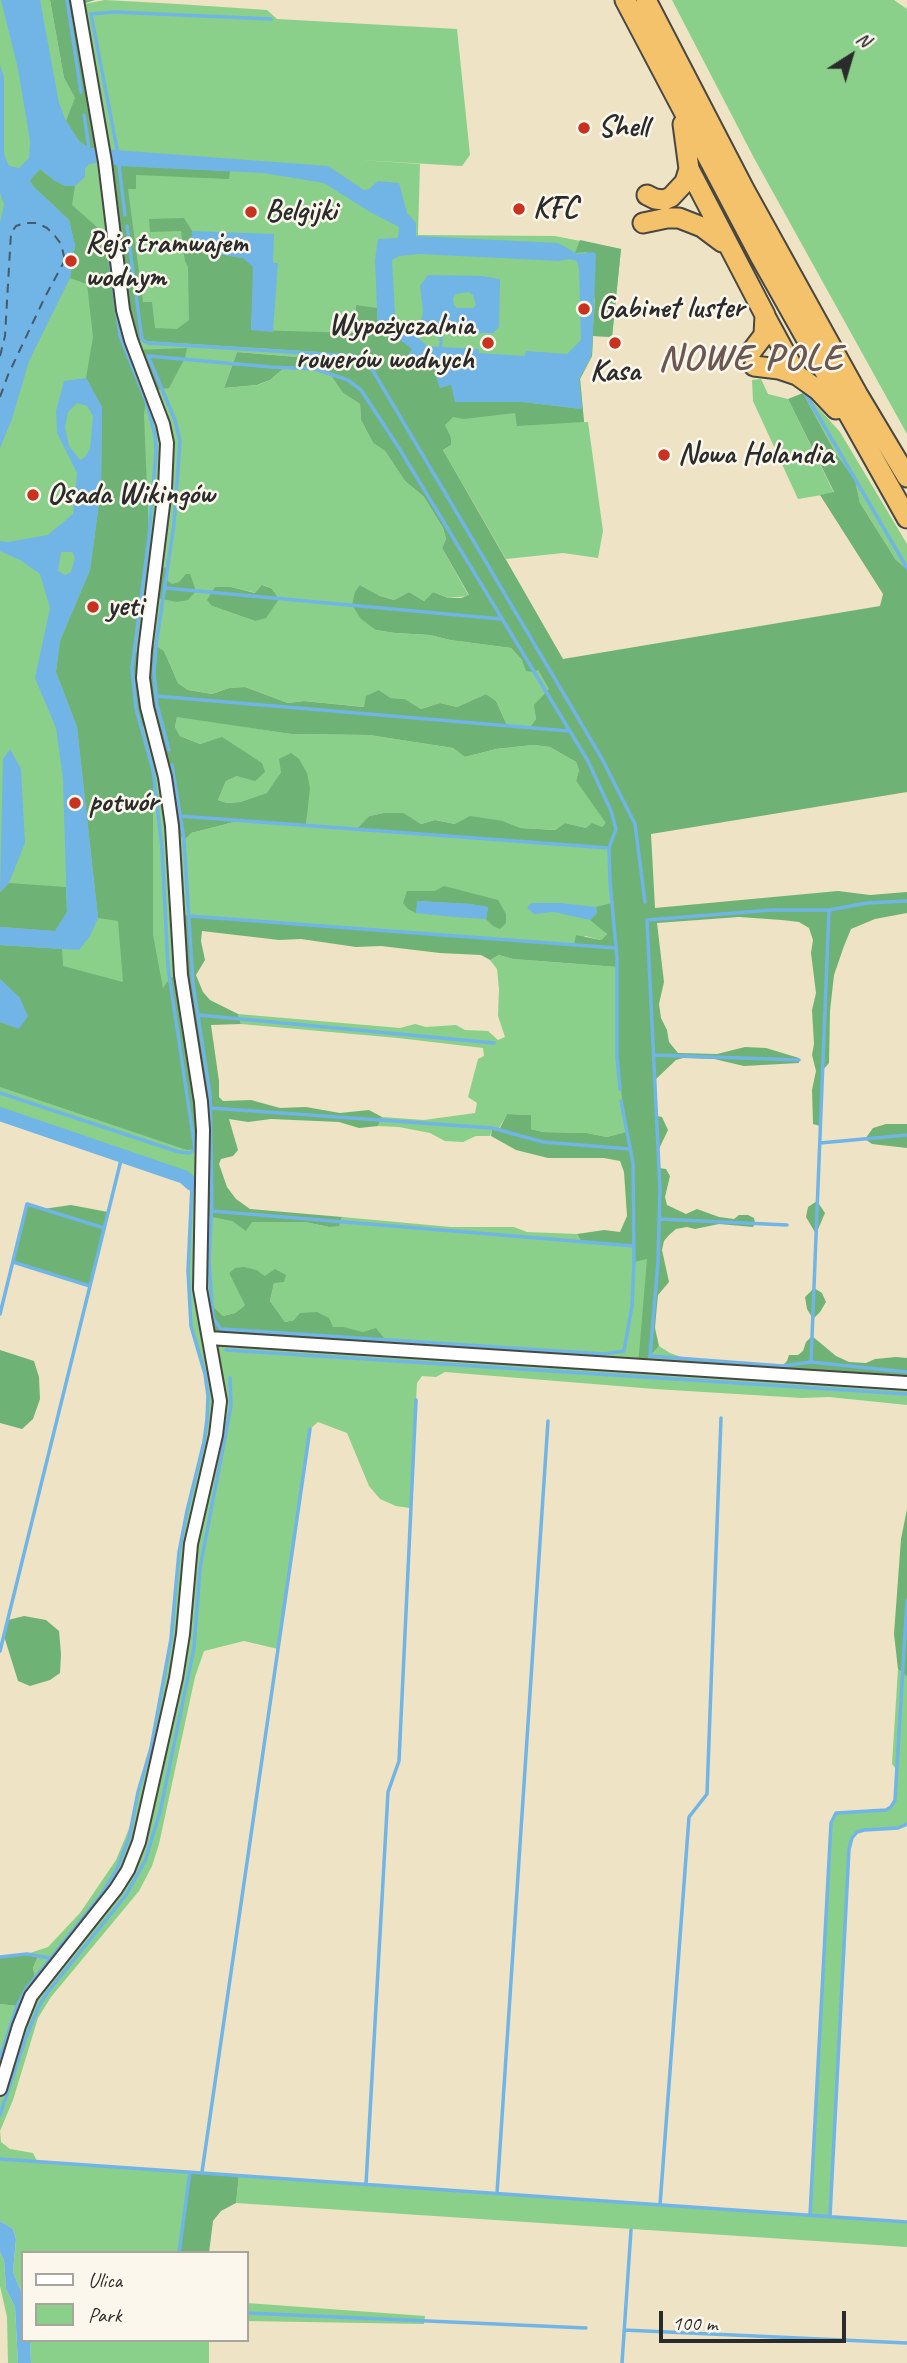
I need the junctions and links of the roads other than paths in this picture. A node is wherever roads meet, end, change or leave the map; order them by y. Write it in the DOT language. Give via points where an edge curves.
graph roads {
  1 [pos="77,0"];
  2 [pos="625,0"];
  3 [pos="646,0"];
  4 [pos="677,100"];
  5 [pos="689,169"];
  6 [pos="647,195"];
  7 [pos="643,223"];
  8 [pos="730,250"];
  9 [pos="765,315"];
  10 [pos="797,375"];
  11 [pos="861,439"];
  12 [pos="907,477"];
  13 [pos="907,518"];
  14 [pos="209,1338"];
  15 [pos="907,1383"];
  16 [pos="0,2089"];
  1 -- 14 [label="street" via="127,329 167,443 143,678 166,776 181,975 201,1102 200,1289"];
  2 -- 4 [label="highway"];
  3 -- 12 [label="highway" via="744,189"];
  4 -- 5 [label="highway"];
  4 -- 11 [label="highway"];
  5 -- 6 [label="highway" via="685,182 671,197 664,200"];
  5 -- 8 [label="highway"];
  7 -- 8 [label="highway" via="667,218 693,222"];
  8 -- 9 [label="highway"];
  9 -- 10 [label="highway"];
  9 -- 10 [label="highway" via="764,335 753,359"];
  10 -- 11 [label="highway" via="818,390"];
  11 -- 13 [label="highway"];
  14 -- 15 [label="street"];
  14 -- 16 [label="street" via="220,1394 216,1435 191,1544 176,1678 143,1829 122,1880 32,1996"];
}
